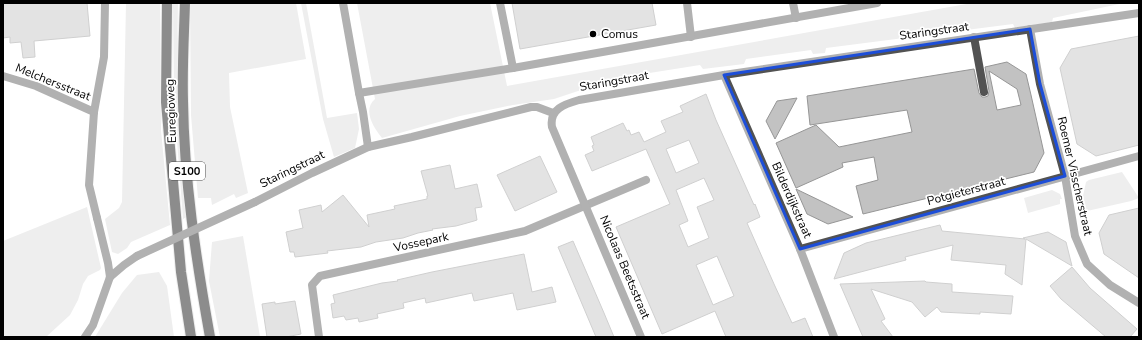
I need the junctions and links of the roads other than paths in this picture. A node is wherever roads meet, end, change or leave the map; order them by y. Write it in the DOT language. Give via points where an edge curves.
graph roads {
  1 [pos="105,3"];
  2 [pos="167,3"];
  3 [pos="185,3"];
  4 [pos="343,3"];
  5 [pos="500,3"];
  6 [pos="687,3"];
  7 [pos="793,3"];
  8 [pos="877,3"];
  9 [pos="1139,13"];
  10 [pos="796,18"];
  11 [pos="1030,29"];
  12 [pos="691,37"];
  13 [pos="974,38"];
  14 [pos="512,68"];
  15 [pos="724,75"];
  16 [pos="3,76"];
  17 [pos="984,92"];
  18 [pos="360,93"];
  19 [pos="94,112"];
  20 [pos="553,113"];
  21 [pos="368,147"];
  22 [pos="1139,156"];
  23 [pos="1065,176"];
  24 [pos="646,180"];
  25 [pos="586,206"];
  26 [pos="800,249"];
  27 [pos="124,265"];
  28 [pos="110,277"];
  29 [pos="1139,303"];
  30 [pos="85,337"];
  31 [pos="192,337"];
  32 [pos="210,337"];
  33 [pos="320,337"];
  34 [pos="641,337"];
  35 [pos="834,337"];
  1 -- 19 [label="street" via="104,57"];
  2 -- 31 [label="main road, Euregioweg / S100" via="167,109 181,272"];
  3 -- 32 [label="main road, Euregioweg / S100" via="183,101 188,189"];
  4 -- 18 [label="street"];
  5 -- 14 [label="street"];
  6 -- 12 [label="street"];
  7 -- 10 [label="street"];
  8 -- 10 [label="street"];
  9 -- 11 [label="street, Staringstraat"];
  10 -- 12 [label="street"];
  11 -- 13 [label="street, Staringstraat"];
  11 -- 23 [label="street, Roemer Visscherstraat" via="1040,84"];
  12 -- 14 [label="street"];
  13 -- 15 [label="street, Staringstraat"];
  13 -- 17 [label="street"];
  14 -- 18 [label="street"];
  15 -- 20 [label="street, Staringstraat" via="579,100"];
  15 -- 26 [label="street, Bilderdijkstraat"];
  16 -- 19 [label="street, Melchersstraat" via="36,86"];
  18 -- 21 [label="street"];
  19 -- 28 [label="street, Melchersstraat" via="89,185"];
  20 -- 21 [label="street, Staringstraat" via="531,107"];
  20 -- 25 [label="street, Nicolaas Beetsstraat" via="552,127"];
  21 -- 27 [label="street, Staringstraat, bridge" via="137,256"];
  22 -- 23 [label="street, Potgieterstraat"];
  23 -- 26 [label="street, Potgieterstraat"];
  23 -- 29 [label="street, Roemer Visscherstraat" via="1076,236 1087,264 1110,286"];
  24 -- 25 [label="street, Nicolaas Beetsstraat"];
  25 -- 33 [label="street, Vossepark" via="525,231 320,276 312,285"];
  25 -- 34 [label="street, Nicolaas Beetsstraat"];
  26 -- 35 [label="street, Bilderdijkstraat"];
  27 -- 28 [label="street, Melchersstraat"];
  28 -- 30 [label="street, Melchersstraat" via="93,325"];
}
